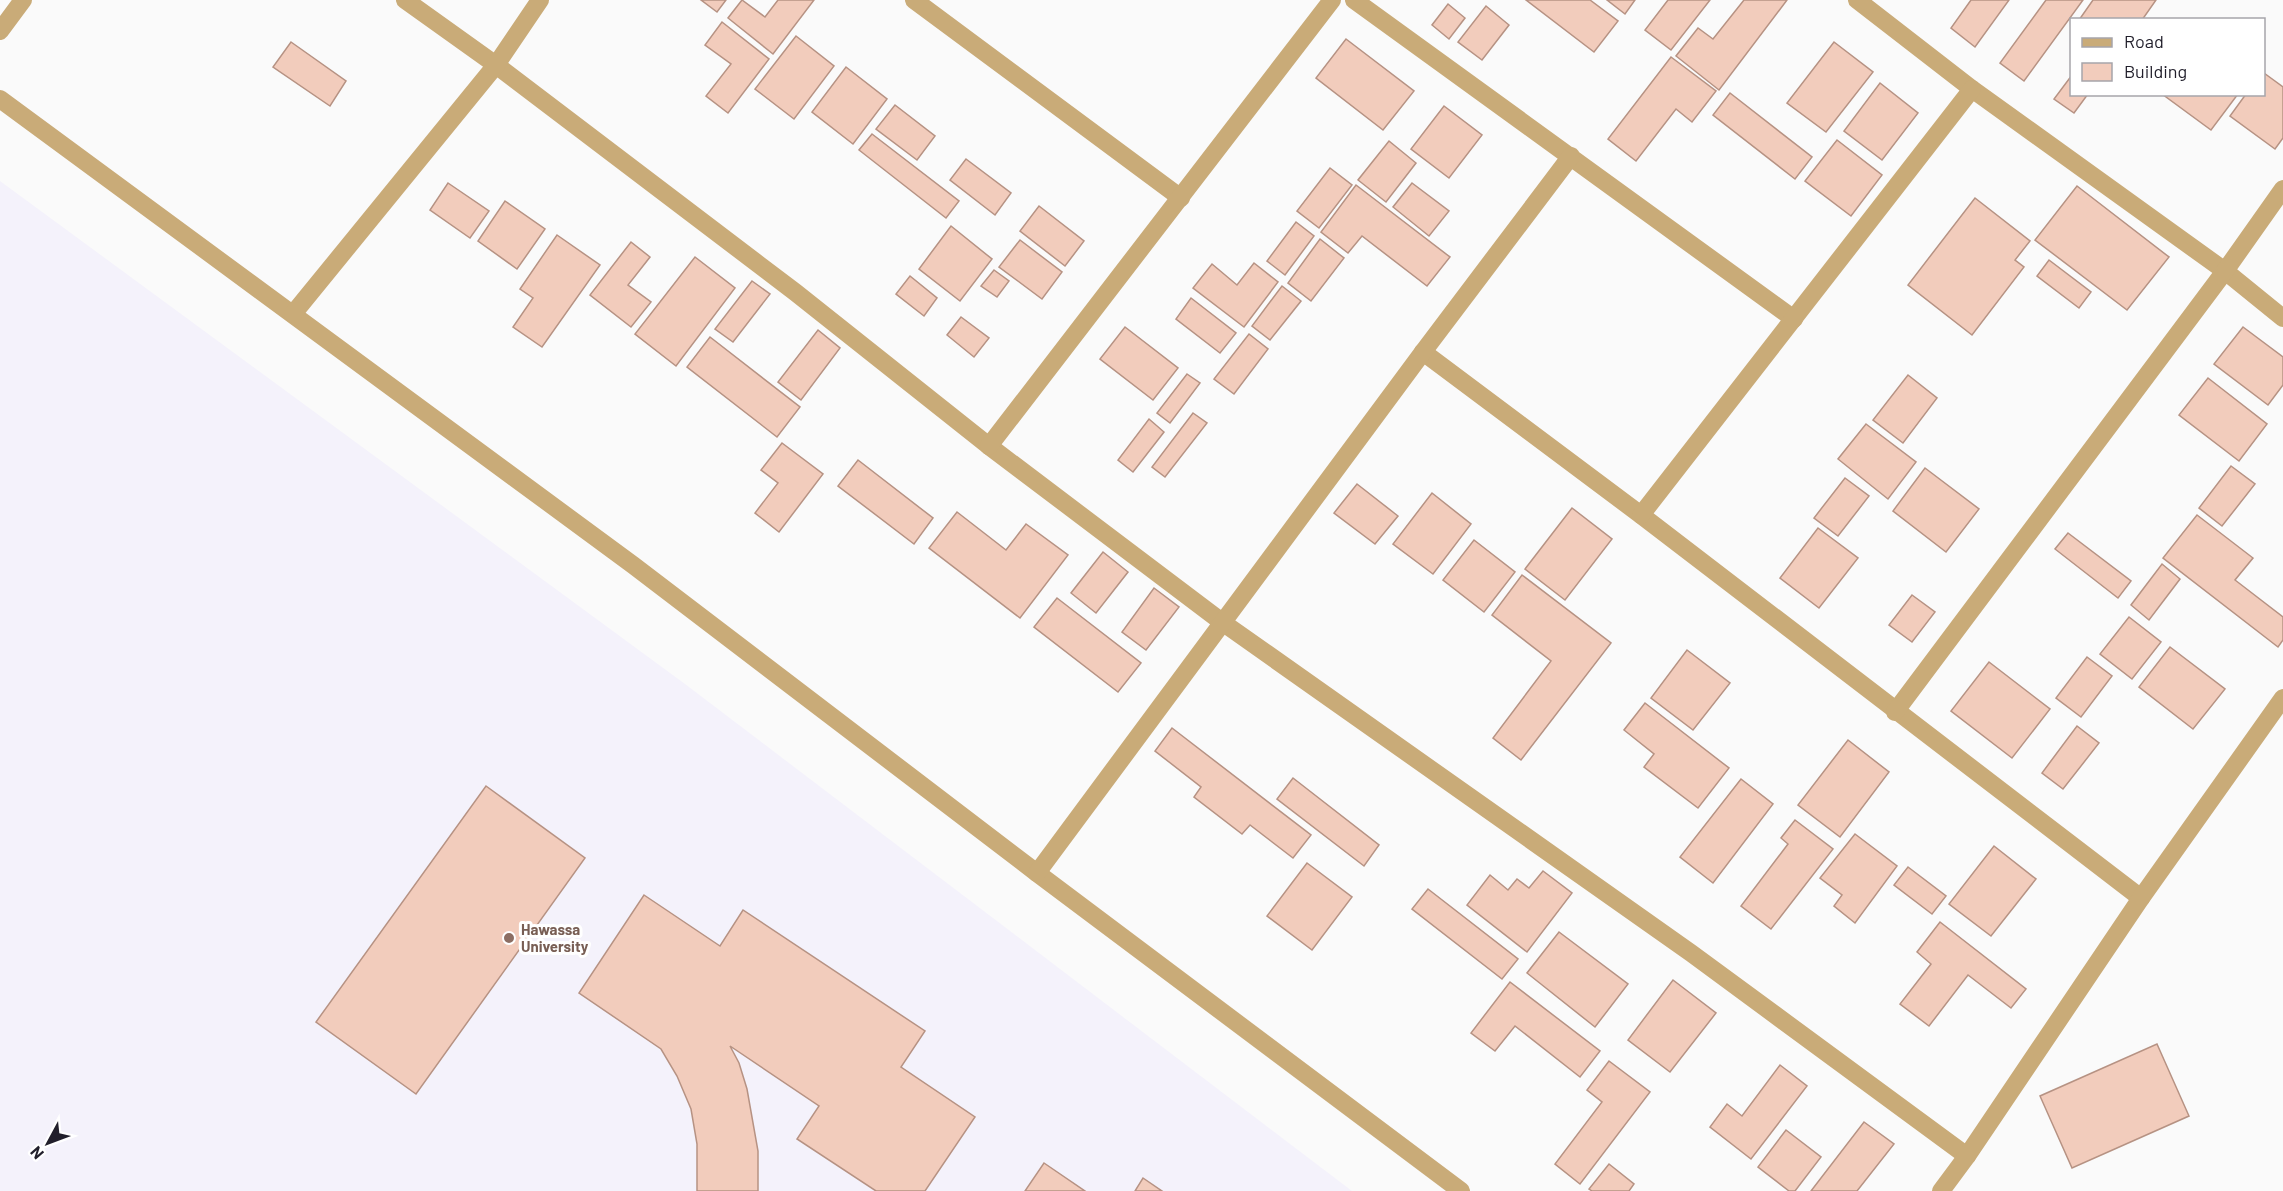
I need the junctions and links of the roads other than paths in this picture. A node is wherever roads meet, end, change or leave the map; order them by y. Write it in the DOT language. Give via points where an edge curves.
graph roads {
  1 [pos="23,0"];
  2 [pos="405,0"];
  3 [pos="540,0"];
  4 [pos="1332,0"];
  5 [pos="1354,0"];
  6 [pos="1857,0"];
  7 [pos="924,3"];
  8 [pos="0,31"];
  9 [pos="496,65"];
  10 [pos="1972,89"];
  11 [pos="0,99"];
  12 [pos="1571,156"];
  13 [pos="2283,189"];
  14 [pos="1181,198"];
  15 [pos="2225,271"];
  16 [pos="293,314"];
  17 [pos="2283,318"];
  18 [pos="1794,319"];
  19 [pos="1422,352"];
  20 [pos="989,446"];
  21 [pos="1641,515"];
  22 [pos="1222,622"];
  23 [pos="2283,698"];
  24 [pos="1895,712"];
  25 [pos="1037,873"];
  26 [pos="2141,898"];
  27 [pos="1967,1156"];
  28 [pos="1461,1191"];
  29 [pos="1941,1191"];
  1 -- 8 [label="street"];
  2 -- 9 [label="street"];
  3 -- 9 [label="street"];
  4 -- 14 [label="street"];
  5 -- 12 [label="street"];
  6 -- 10 [label="street"];
  7 -- 14 [label="street"];
  9 -- 16 [label="street"];
  9 -- 20 [label="street" via="795,292"];
  10 -- 15 [label="street"];
  10 -- 18 [label="street"];
  11 -- 16 [label="street"];
  12 -- 18 [label="street"];
  12 -- 19 [label="street"];
  13 -- 15 [label="street"];
  14 -- 20 [label="street"];
  15 -- 17 [label="street"];
  15 -- 24 [label="street"];
  16 -- 25 [label="street" via="633,565"];
  18 -- 21 [label="street"];
  19 -- 21 [label="street"];
  19 -- 22 [label="street"];
  20 -- 22 [label="street"];
  21 -- 24 [label="street"];
  22 -- 25 [label="street"];
  22 -- 27 [label="street" via="1691,953"];
  23 -- 26 [label="street"];
  24 -- 26 [label="street"];
  25 -- 28 [label="street"];
  26 -- 27 [label="street"];
  27 -- 29 [label="street"];
}
